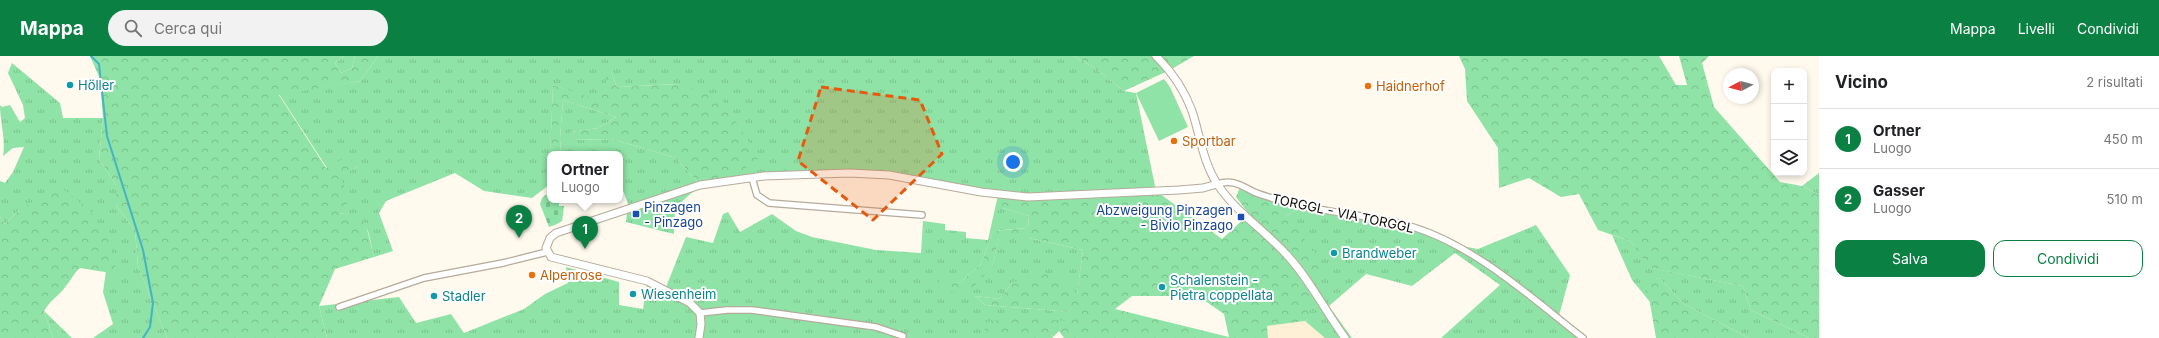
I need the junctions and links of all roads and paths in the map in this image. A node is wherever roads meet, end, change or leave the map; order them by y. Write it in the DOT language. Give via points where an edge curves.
graph roads {
  1 [pos="1156,56"];
  2 [pos="752,178"];
  3 [pos="1217,184"];
  4 [pos="922,215"];
  5 [pos="547,252"];
  6 [pos="339,307"];
  7 [pos="700,313"];
  8 [pos="903,336"];
  9 [pos="698,338"];
  10 [pos="1345,338"];
  11 [pos="1583,338"];
  1 -- 3 [label="street" via="1170,70 1186,96 1208,165"];
  2 -- 3 [label="street" via="842,173 889,175 981,192 1028,197 1179,190"];
  2 -- 4 [label="street" via="757,195 769,203"];
  2 -- 5 [label="street" via="700,184 556,234 548,241"];
  3 -- 10 [label="street" via="1229,200 1286,254"];
  3 -- 11 [label="street, TORGGL - VIA TORGGL" via="1226,181 1236,182 1265,196 1291,204 1414,228 1451,244 1482,262"];
  5 -- 6 [label="street" via="424,278"];
  5 -- 7 [label="street" via="549,256 557,259 654,284 690,303"];
  7 -- 8 [label="street" via="752,310 876,327"];
  7 -- 9 [label="street"];
}
